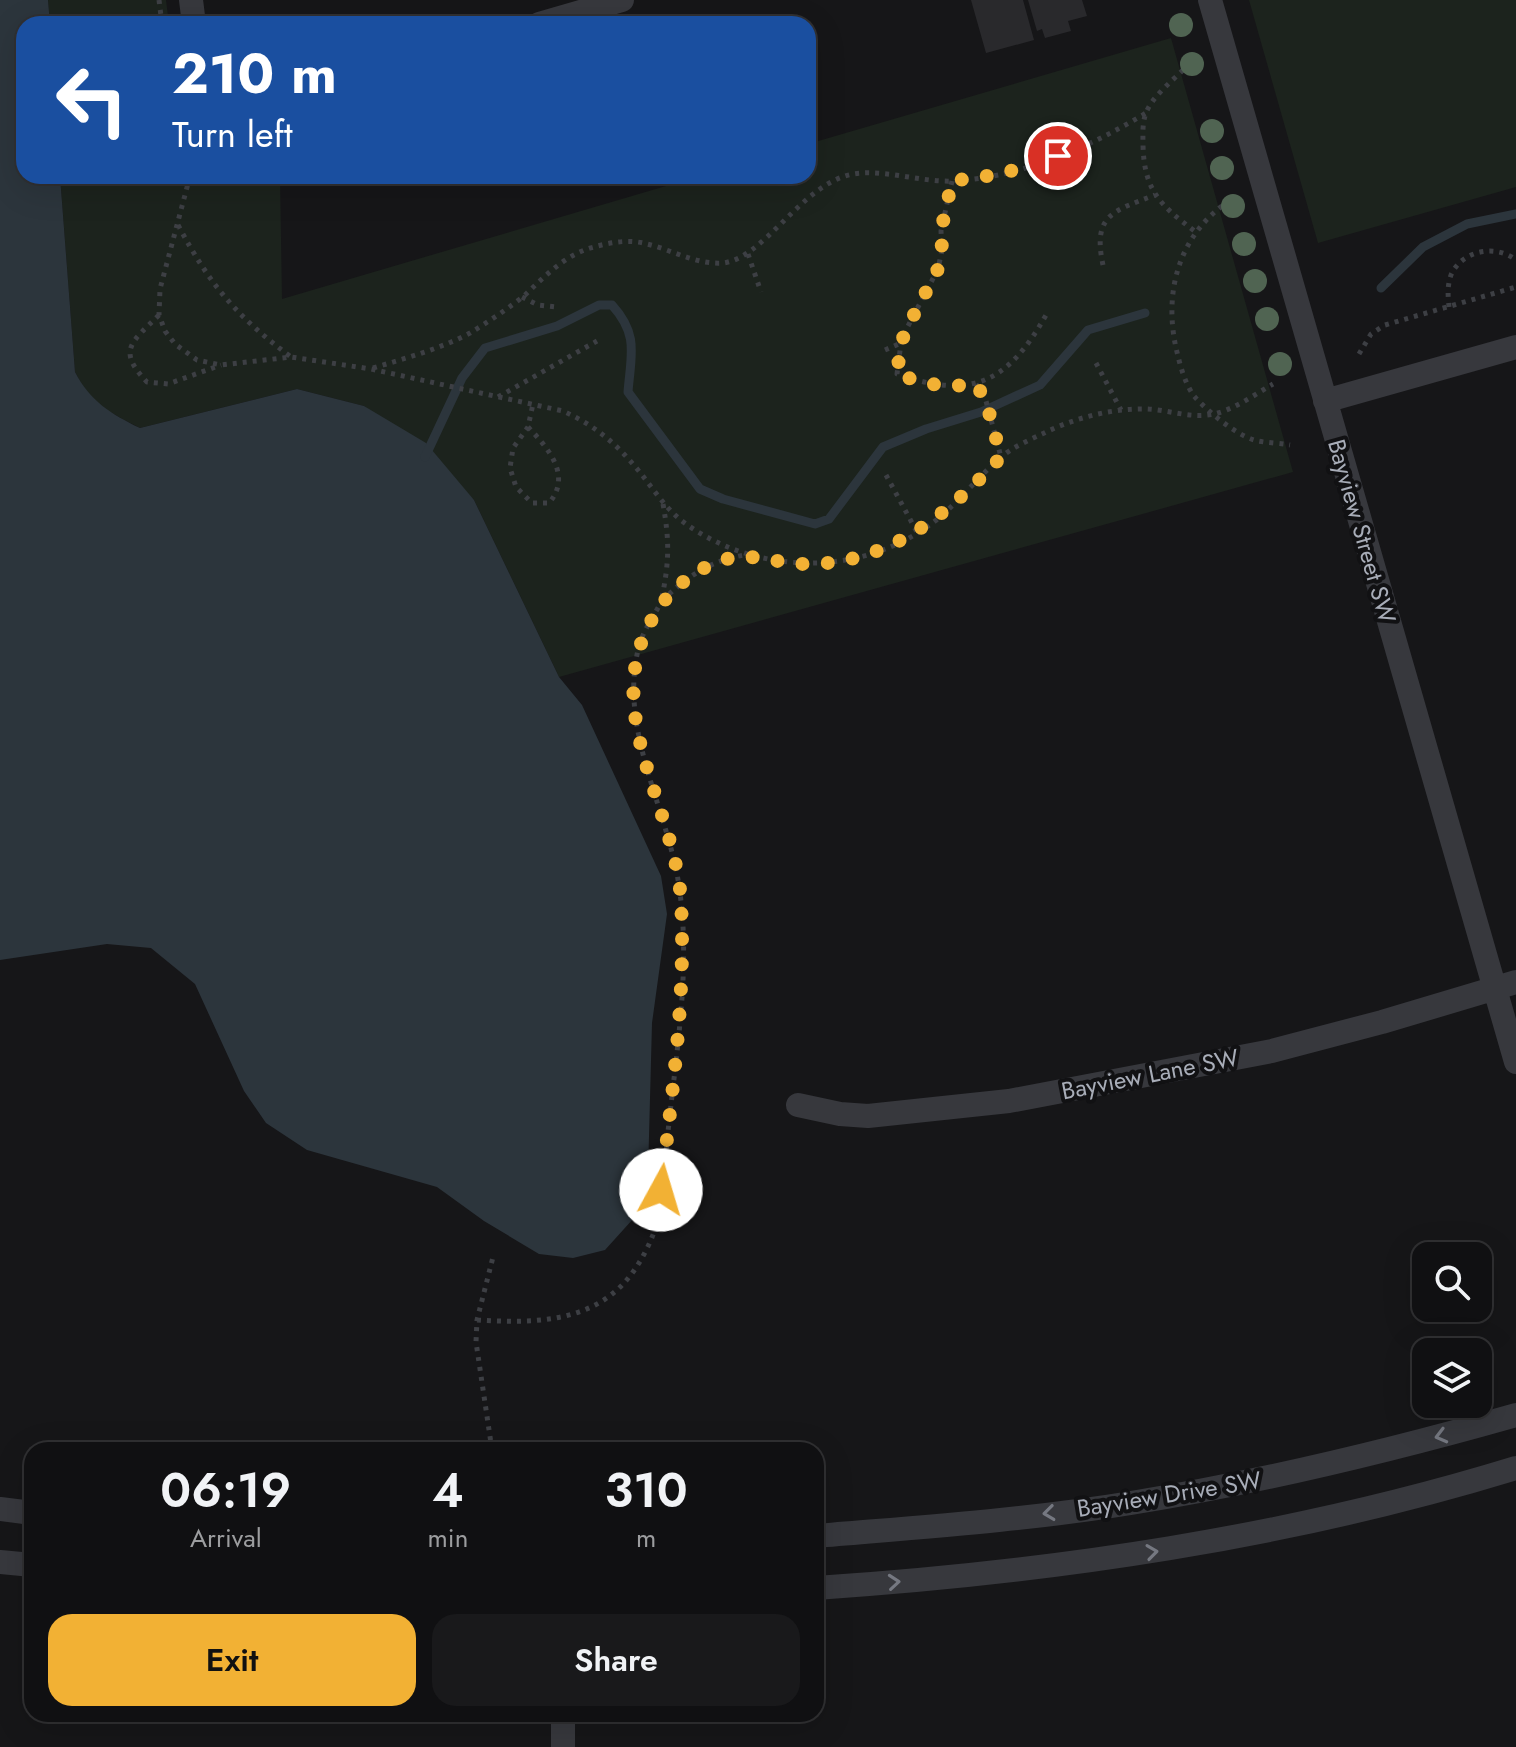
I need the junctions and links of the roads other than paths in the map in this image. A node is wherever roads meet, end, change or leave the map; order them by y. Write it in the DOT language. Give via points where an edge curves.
graph roads {
  1 [pos="622,0"];
  2 [pos="1210,0"];
  3 [pos="567,16"];
  4 [pos="1516,347"];
  5 [pos="1325,401"];
  6 [pos="1505,985"];
  7 [pos="1516,1062"];
  8 [pos="798,1105"];
  9 [pos="1516,1415"];
  10 [pos="1516,1468"];
  11 [pos="0,1509"];
  12 [pos="24,1512"];
  13 [pos="824,1535"];
  14 [pos="0,1562"];
  15 [pos="24,1564"];
  16 [pos="824,1587"];
  17 [pos="563,1722"];
  18 [pos="563,1747"];
  1 -- 3 [label="street"];
  2 -- 5 [label="street, Bayview Street SW"];
  4 -- 5 [label="street"];
  5 -- 6 [label="street, Bayview Street SW"];
  6 -- 7 [label="street, Bayview Street SW"];
  6 -- 8 [label="street, Bayview Lane SW" via="1272,1051 1009,1101 868,1116"];
  9 -- 13 [label="street, Bayview Drive SW, one-way" via="1287,1475 1128,1504"];
  16 -- 10 [label="street, one-way" via="1169,1550 1321,1521"];
  11 -- 12 [label="street"];
  14 -- 15 [label="street"];
  17 -- 18 [label="street"];
}
